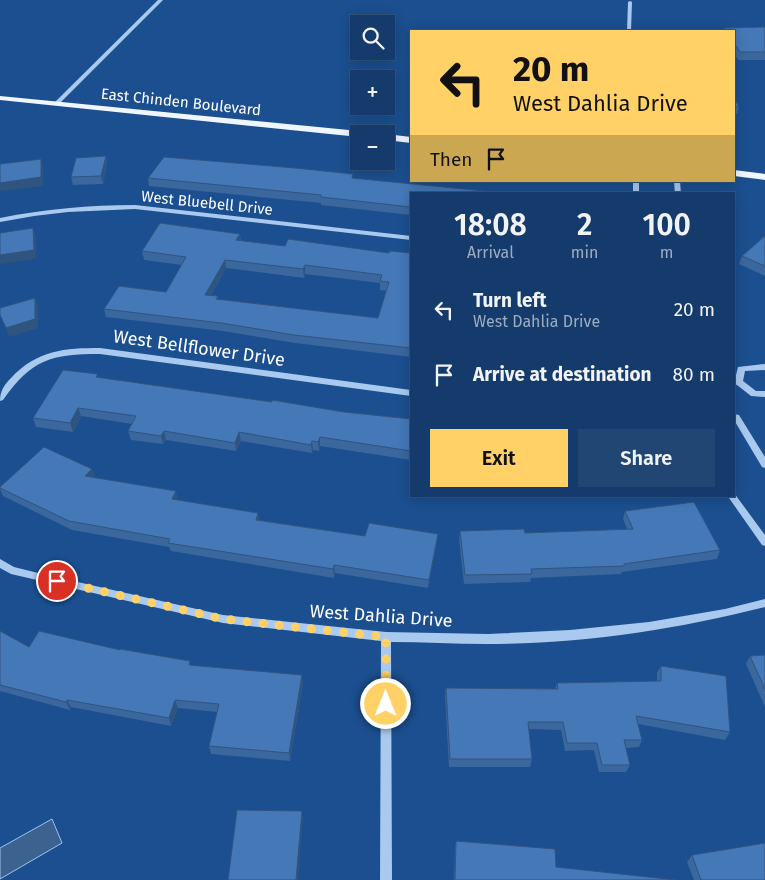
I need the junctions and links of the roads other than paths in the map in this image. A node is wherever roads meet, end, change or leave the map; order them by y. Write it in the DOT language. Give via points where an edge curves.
graph roads {
  1 [pos="161,0"];
  2 [pos="630,2"];
  3 [pos="629,30"];
  4 [pos="0,98"];
  5 [pos="56,104"];
  6 [pos="350,133"];
  7 [pos="395,138"];
  8 [pos="410,140"];
  9 [pos="735,173"];
  10 [pos="765,177"];
  11 [pos="0,220"];
  12 [pos="410,238"];
  13 [pos="765,367"];
  14 [pos="736,382"];
  15 [pos="410,394"];
  16 [pos="765,394"];
  17 [pos="0,398"];
  18 [pos="735,418"];
  19 [pos="765,465"];
  20 [pos="733,497"];
  21 [pos="765,542"];
  22 [pos="0,563"];
  23 [pos="765,603"];
  24 [pos="386,637"];
  25 [pos="386,880"];
  1 -- 5 [label="street"];
  2 -- 3 [label="street"];
  4 -- 5 [label="main road, East Chinden Boulevard"];
  5 -- 6 [label="main road, East Chinden Boulevard"];
  7 -- 8 [label="main road"];
  9 -- 10 [label="main road"];
  11 -- 12 [label="street, West Bluebell Drive" via="67,210 136,207"];
  13 -- 14 [label="street" via="741,368"];
  14 -- 16 [label="street" via="754,394"];
  15 -- 17 [label="street, West Bellflower Drive" via="100,351 70,350 36,360 14,378"];
  18 -- 19 [label="street"];
  20 -- 21 [label="street"];
  22 -- 24 [label="street, West Dahlia Drive" via="11,570 223,619"];
  23 -- 24 [label="street, West Dahlia Drive" via="725,614 649,627 570,635 488,639"];
  24 -- 25 [label="street"];
}
